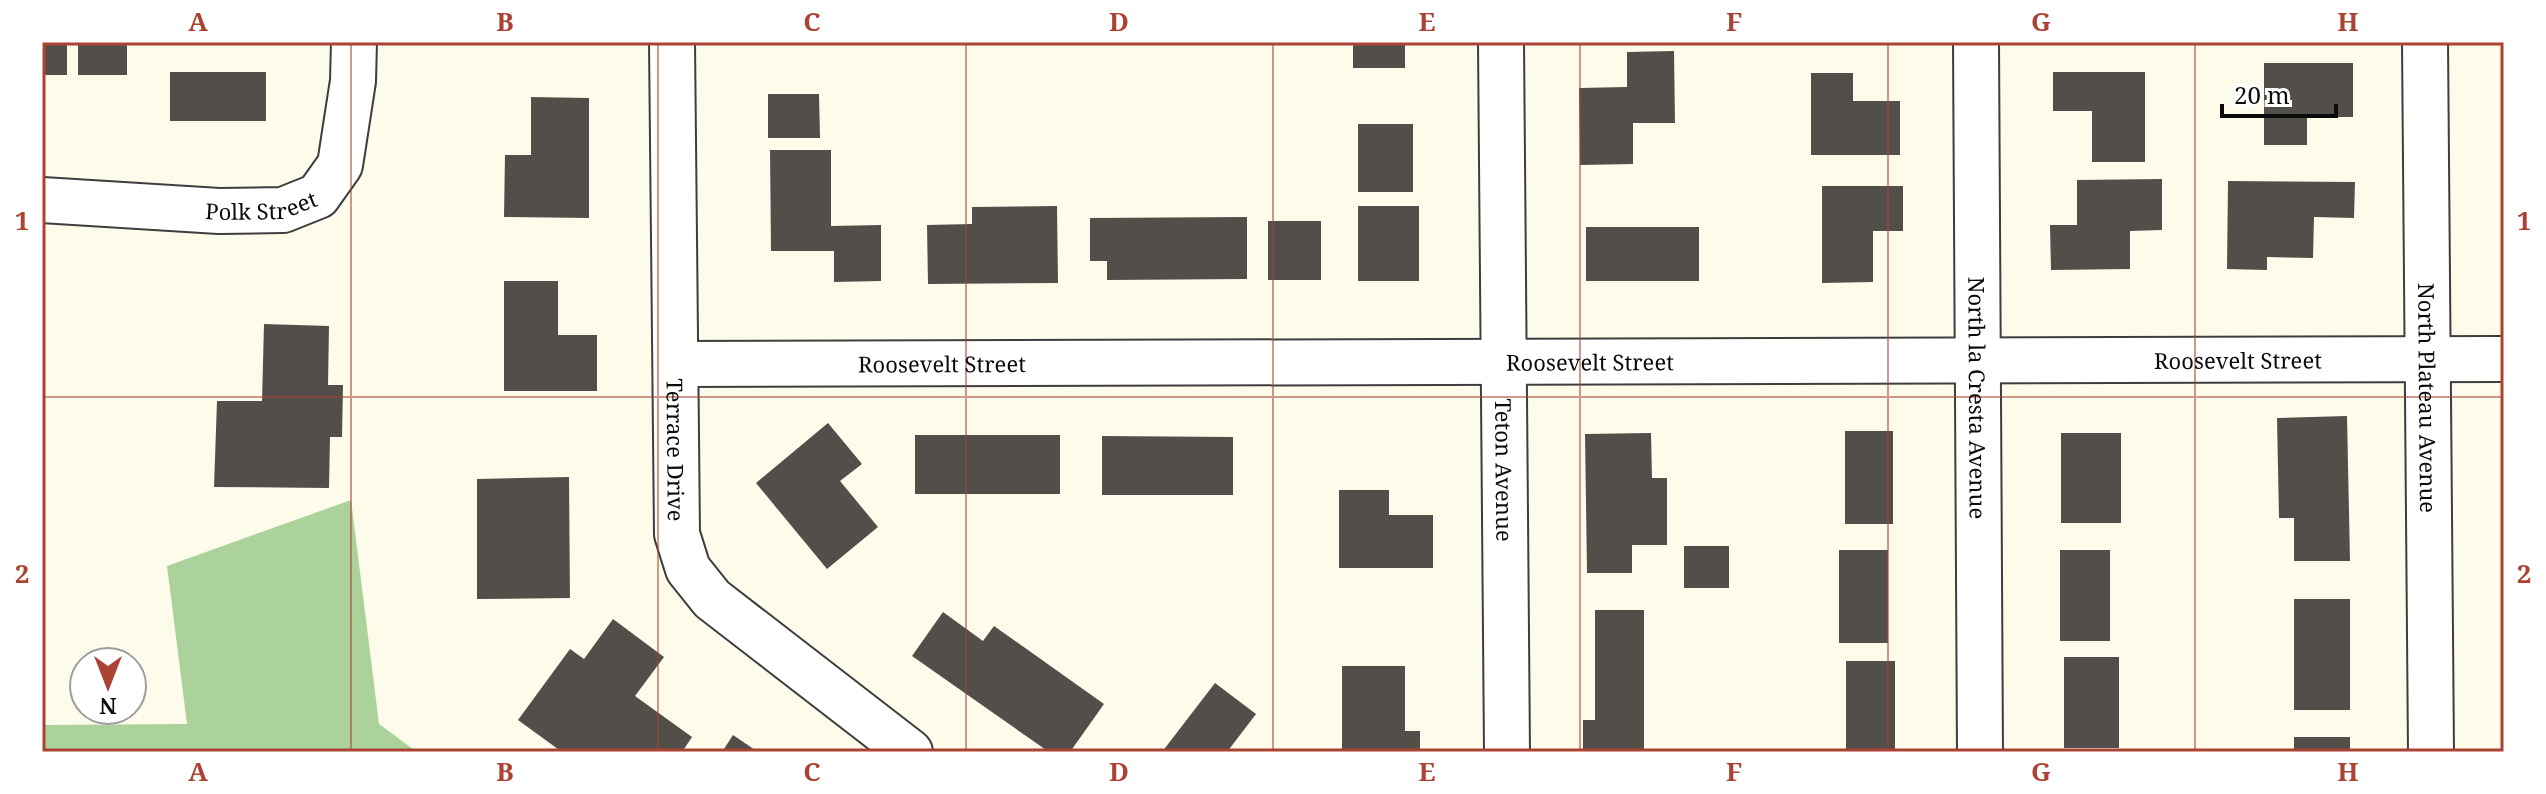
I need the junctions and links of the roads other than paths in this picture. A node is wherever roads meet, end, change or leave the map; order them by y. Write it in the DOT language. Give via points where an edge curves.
graph roads {
  1 [pos="354,42"];
  2 [pos="672,42"];
  3 [pos="1501,42"];
  4 [pos="1976,42"];
  5 [pos="2425,42"];
  6 [pos="42,200"];
  7 [pos="2429,359"];
  8 [pos="2504,359"];
  9 [pos="1979,360"];
  10 [pos="1504,362"];
  11 [pos="676,364"];
  12 [pos="910,752"];
  13 [pos="1507,752"];
  14 [pos="1980,752"];
  15 [pos="2431,752"];
  1 -- 6 [label="street, Polk Street" via="340,165 318,196 283,210 219,211"];
  2 -- 11 [label="street, Terrace Drive"];
  3 -- 10 [label="street, Teton Avenue"];
  4 -- 9 [label="street, North la Cresta Avenue"];
  5 -- 7 [label="street, North Plateau Avenue"];
  7 -- 8 [label="street, Roosevelt Street"];
  7 -- 9 [label="street, Roosevelt Street"];
  7 -- 15 [label="street, North Plateau Avenue"];
  9 -- 10 [label="street, Roosevelt Street"];
  9 -- 14 [label="street, North la Cresta Avenue"];
  10 -- 11 [label="street, Roosevelt Street"];
  10 -- 13 [label="street, Teton Avenue"];
  11 -- 12 [label="street, Terrace Drive" via="677,534 688,569 712,599"];
}
